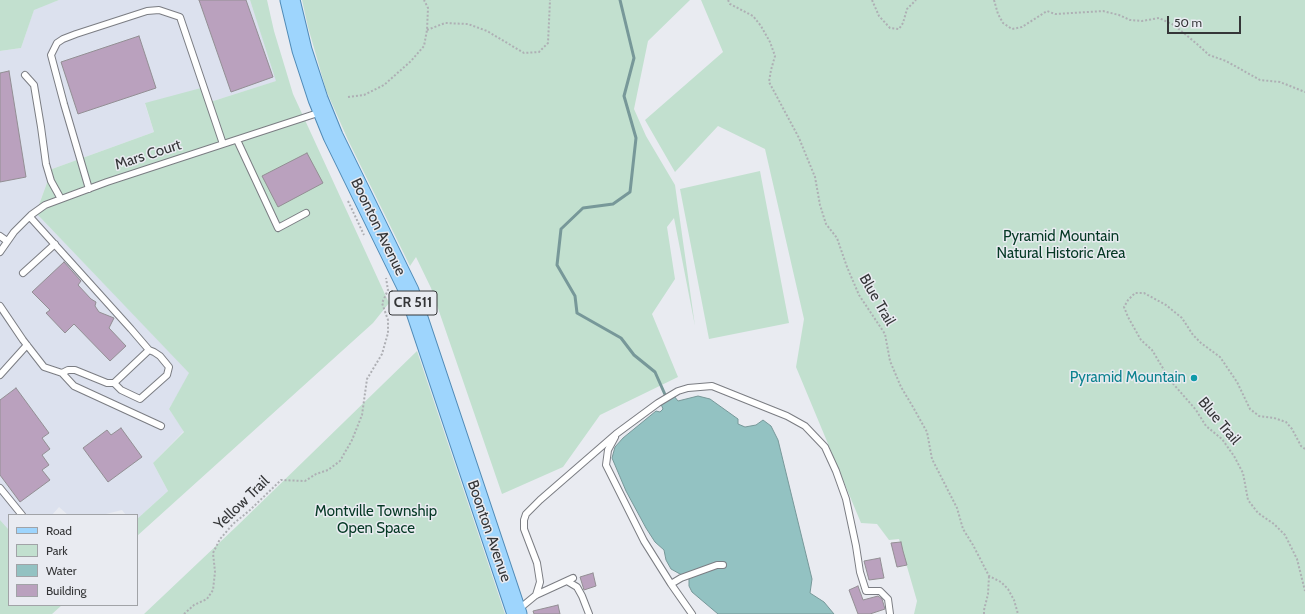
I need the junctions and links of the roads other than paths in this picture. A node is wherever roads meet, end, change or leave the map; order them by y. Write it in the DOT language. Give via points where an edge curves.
graph roads {
  1 [pos="290,0"];
  2 [pos="25,75"];
  3 [pos="323,111"];
  4 [pos="237,140"];
  5 [pos="223,144"];
  6 [pos="89,189"];
  7 [pos="61,199"];
  8 [pos="306,213"];
  9 [pos="30,217"];
  10 [pos="0,236"];
  11 [pos="7,241"];
  12 [pos="55,244"];
  13 [pos="0,252"];
  14 [pos="23,274"];
  15 [pos="0,306"];
  16 [pos="27,345"];
  17 [pos="149,350"];
  18 [pos="62,373"];
  19 [pos="0,375"];
  20 [pos="114,383"];
  21 [pos="161,426"];
  22 [pos="616,434"];
  23 [pos="0,488"];
  24 [pos="21,514"];
  25 [pos="720,565"];
  26 [pos="671,584"];
  27 [pos="536,595"];
  28 [pos="516,613"];
  29 [pos="589,614"];
  30 [pos="692,614"];
  31 [pos="890,614"];
  1 -- 3 [label="main road, Boonton Avenue / CR 511" via="302,50"];
  2 -- 7 [label="lane" via="34,85 46,164 51,181"];
  3 -- 4 [label="lane, Mars Court"];
  3 -- 28 [label="main road, Boonton Avenue / CR 511" via="336,143 409,291"];
  4 -- 5 [label="lane, Mars Court"];
  4 -- 8 [label="lane" via="278,228"];
  5 -- 6 [label="lane, Mars Court"];
  5 -- 6 [label="lane" via="180,17 159,10 147,11 76,34 57,43 51,55"];
  6 -- 7 [label="lane, Mars Court"];
  7 -- 9 [label="lane, Mars Court" via="45,205"];
  9 -- 11 [label="lane, Mars Court"];
  9 -- 12 [label="lane"];
  10 -- 11 [label="lane"];
  11 -- 13 [label="lane, Mars Court"];
  12 -- 14 [label="lane"];
  12 -- 17 [label="lane"];
  15 -- 16 [label="lane"];
  16 -- 18 [label="lane" via="44,367"];
  16 -- 19 [label="lane"];
  17 -- 20 [label="lane"];
  17 -- 20 [label="lane" via="160,356 169,367 167,375 140,399 121,390"];
  18 -- 20 [label="lane" via="75,370 107,383"];
  18 -- 21 [label="lane" via="74,386"];
  22 -- 26 [label="lane" via="608,450 606,465 644,541"];
  22 -- 27 [label="lane" via="526,514 524,529 537,562 540,582"];
  22 -- 31 [label="lane" via="678,391 712,386 787,416 805,426 825,448 836,471 846,499 866,591 880,591 888,599"];
  23 -- 24 [label="lane"];
  25 -- 26 [label="lane"];
  26 -- 30 [label="lane"];
  27 -- 28 [label="lane"];
  27 -- 29 [label="lane" via="570,580 582,596"];
}
